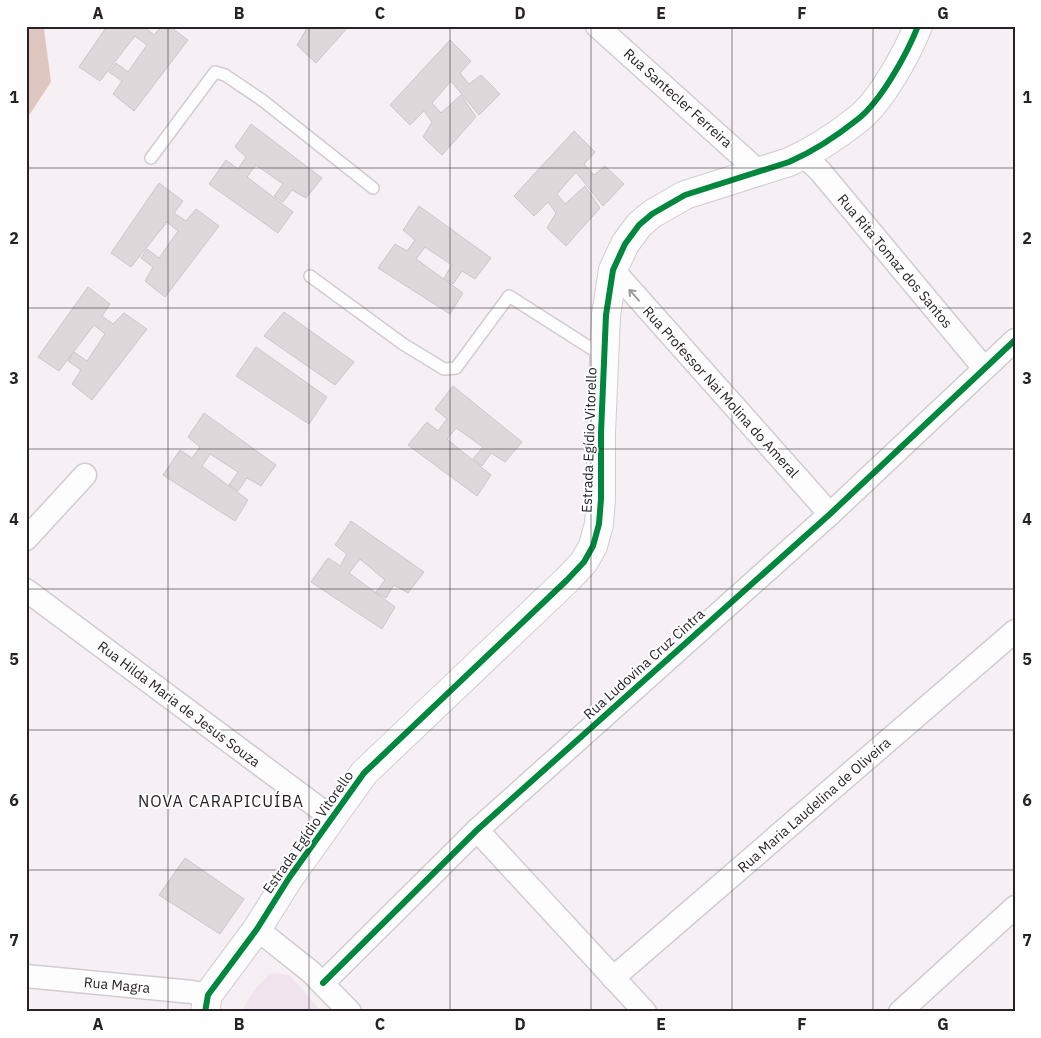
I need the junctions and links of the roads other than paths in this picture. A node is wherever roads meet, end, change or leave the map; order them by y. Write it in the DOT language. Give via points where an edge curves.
graph roads {
  1 [pos="597,26"];
  2 [pos="918,26"];
  3 [pos="804,156"];
  4 [pos="151,158"];
  5 [pos="758,171"];
  6 [pos="373,188"];
  7 [pos="613,270"];
  8 [pos="310,276"];
  9 [pos="1015,340"];
  10 [pos="604,357"];
  11 [pos="984,368"];
  12 [pos="85,475"];
  13 [pos="830,514"];
  14 [pos="26,539"];
  15 [pos="26,590"];
  16 [pos="1015,631"];
  17 [pos="332,818"];
  18 [pos="477,830"];
  19 [pos="1015,907"];
  20 [pos="257,929"];
  21 [pos="26,976"];
  22 [pos="613,978"];
  23 [pos="323,983"];
  24 [pos="206,1003"];
  25 [pos="350,1012"];
  26 [pos="645,1012"];
  27 [pos="900,1012"];
  1 -- 5 [label="street, Rua Santecler Ferreira"];
  2 -- 3 [label="street, Estrada Egídio Vitorello" via="898,68 859,119"];
  3 -- 5 [label="street, Estrada Egídio Vitorello"];
  3 -- 11 [label="street, Rua Rita Tomaz dos Santos"];
  4 -- 6 [label="lane" via="216,72 262,100"];
  5 -- 7 [label="street, Estrada Egídio Vitorello" via="685,195 652,214 625,244"];
  7 -- 10 [label="street, Estrada Egídio Vitorello"];
  13 -- 7 [label="street, Rua Professor Nai Molina do Ameral, one-way"];
  8 -- 10 [label="lane" via="403,344 444,369 456,368 509,296"];
  9 -- 11 [label="street, Rua Ludovina Cruz Cintra"];
  10 -- 17 [label="street, Estrada Egídio Vitorello" via="599,524 584,562 364,773"];
  11 -- 13 [label="street, Rua Ludovina Cruz Cintra"];
  12 -- 14 [label="street"];
  13 -- 18 [label="street, Rua Ludovina Cruz Cintra"];
  15 -- 17 [label="street, Rua Hilda Maria de Jesus Souza"];
  16 -- 22 [label="street, Rua Maria Laudelina de Oliveira"];
  17 -- 20 [label="street, Estrada Egídio Vitorello"];
  18 -- 22 [label="street"];
  18 -- 23 [label="street, Rua Ludovina Cruz Cintra"];
  19 -- 27 [label="street"];
  20 -- 23 [label="street"];
  20 -- 24 [label="street, Estrada Egídio Vitorello"];
  21 -- 24 [label="street, Rua Magra" via="192,992"];
  22 -- 26 [label="street"];
  23 -- 25 [label="street"];
}
